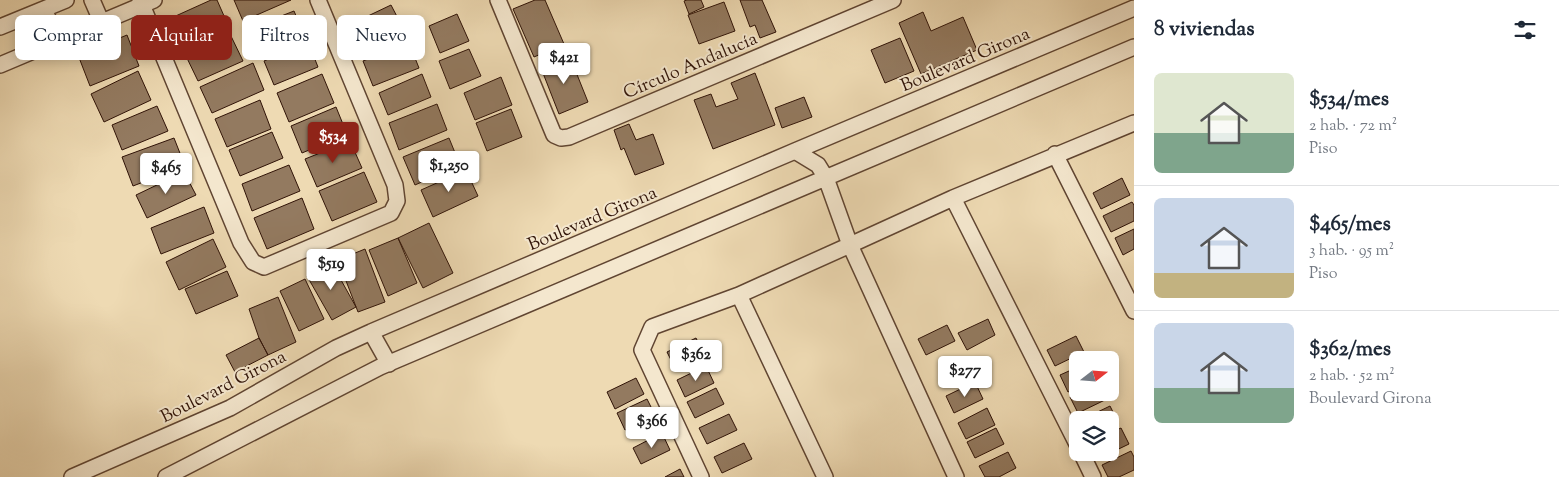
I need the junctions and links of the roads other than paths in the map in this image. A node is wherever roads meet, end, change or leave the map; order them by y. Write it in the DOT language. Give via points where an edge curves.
graph roads {
  1 [pos="66,0"];
  2 [pos="92,0"];
  3 [pos="318,0"];
  4 [pos="498,0"];
  5 [pos="893,0"];
  6 [pos="146,2"];
  7 [pos="1134,8"];
  8 [pos="44,9"];
  9 [pos="47,15"];
  10 [pos="99,15"];
  11 [pos="119,15"];
  12 [pos="0,27"];
  13 [pos="1134,47"];
  14 [pos="15,59"];
  15 [pos="0,65"];
  16 [pos="1134,123"];
  17 [pos="795,151"];
  18 [pos="1056,154"];
  19 [pos="826,178"];
  20 [pos="953,198"];
  21 [pos="850,245"];
  22 [pos="740,295"];
  23 [pos="1134,311"];
  24 [pos="372,332"];
  25 [pos="389,364"];
  26 [pos="1069,428"];
  27 [pos="1085,461"];
  28 [pos="72,477"];
  29 [pos="166,477"];
  30 [pos="701,477"];
  31 [pos="825,477"];
  32 [pos="956,477"];
  33 [pos="1093,477"];
  1 -- 8 [label="street"];
  2 -- 10 [label="street"];
  3 -- 6 [label="street" via="395,185 397,202 392,213 264,267 253,262 241,243"];
  4 -- 5 [label="street, Círculo Andalucía" via="554,135 561,138"];
  6 -- 11 [label="street"];
  7 -- 17 [label="street, Boulevard Girona"];
  8 -- 9 [label="street"];
  8 -- 12 [label="street"];
  13 -- 19 [label="street"];
  14 -- 15 [label="street"];
  16 -- 18 [label="street"];
  17 -- 19 [label="street" via="818,165"];
  17 -- 24 [label="street, Boulevard Girona"];
  18 -- 20 [label="street"];
  18 -- 23 [label="street"];
  19 -- 21 [label="street"];
  19 -- 25 [label="street"];
  20 -- 21 [label="street"];
  20 -- 26 [label="street"];
  21 -- 22 [label="street"];
  21 -- 32 [label="street"];
  22 -- 30 [label="street" via="652,327 642,350"];
  22 -- 31 [label="street"];
  24 -- 25 [label="street"];
  24 -- 28 [label="street, Boulevard Girona" via="336,348 230,408"];
  25 -- 29 [label="street"];
  27 -- 33 [label="street"];
}
